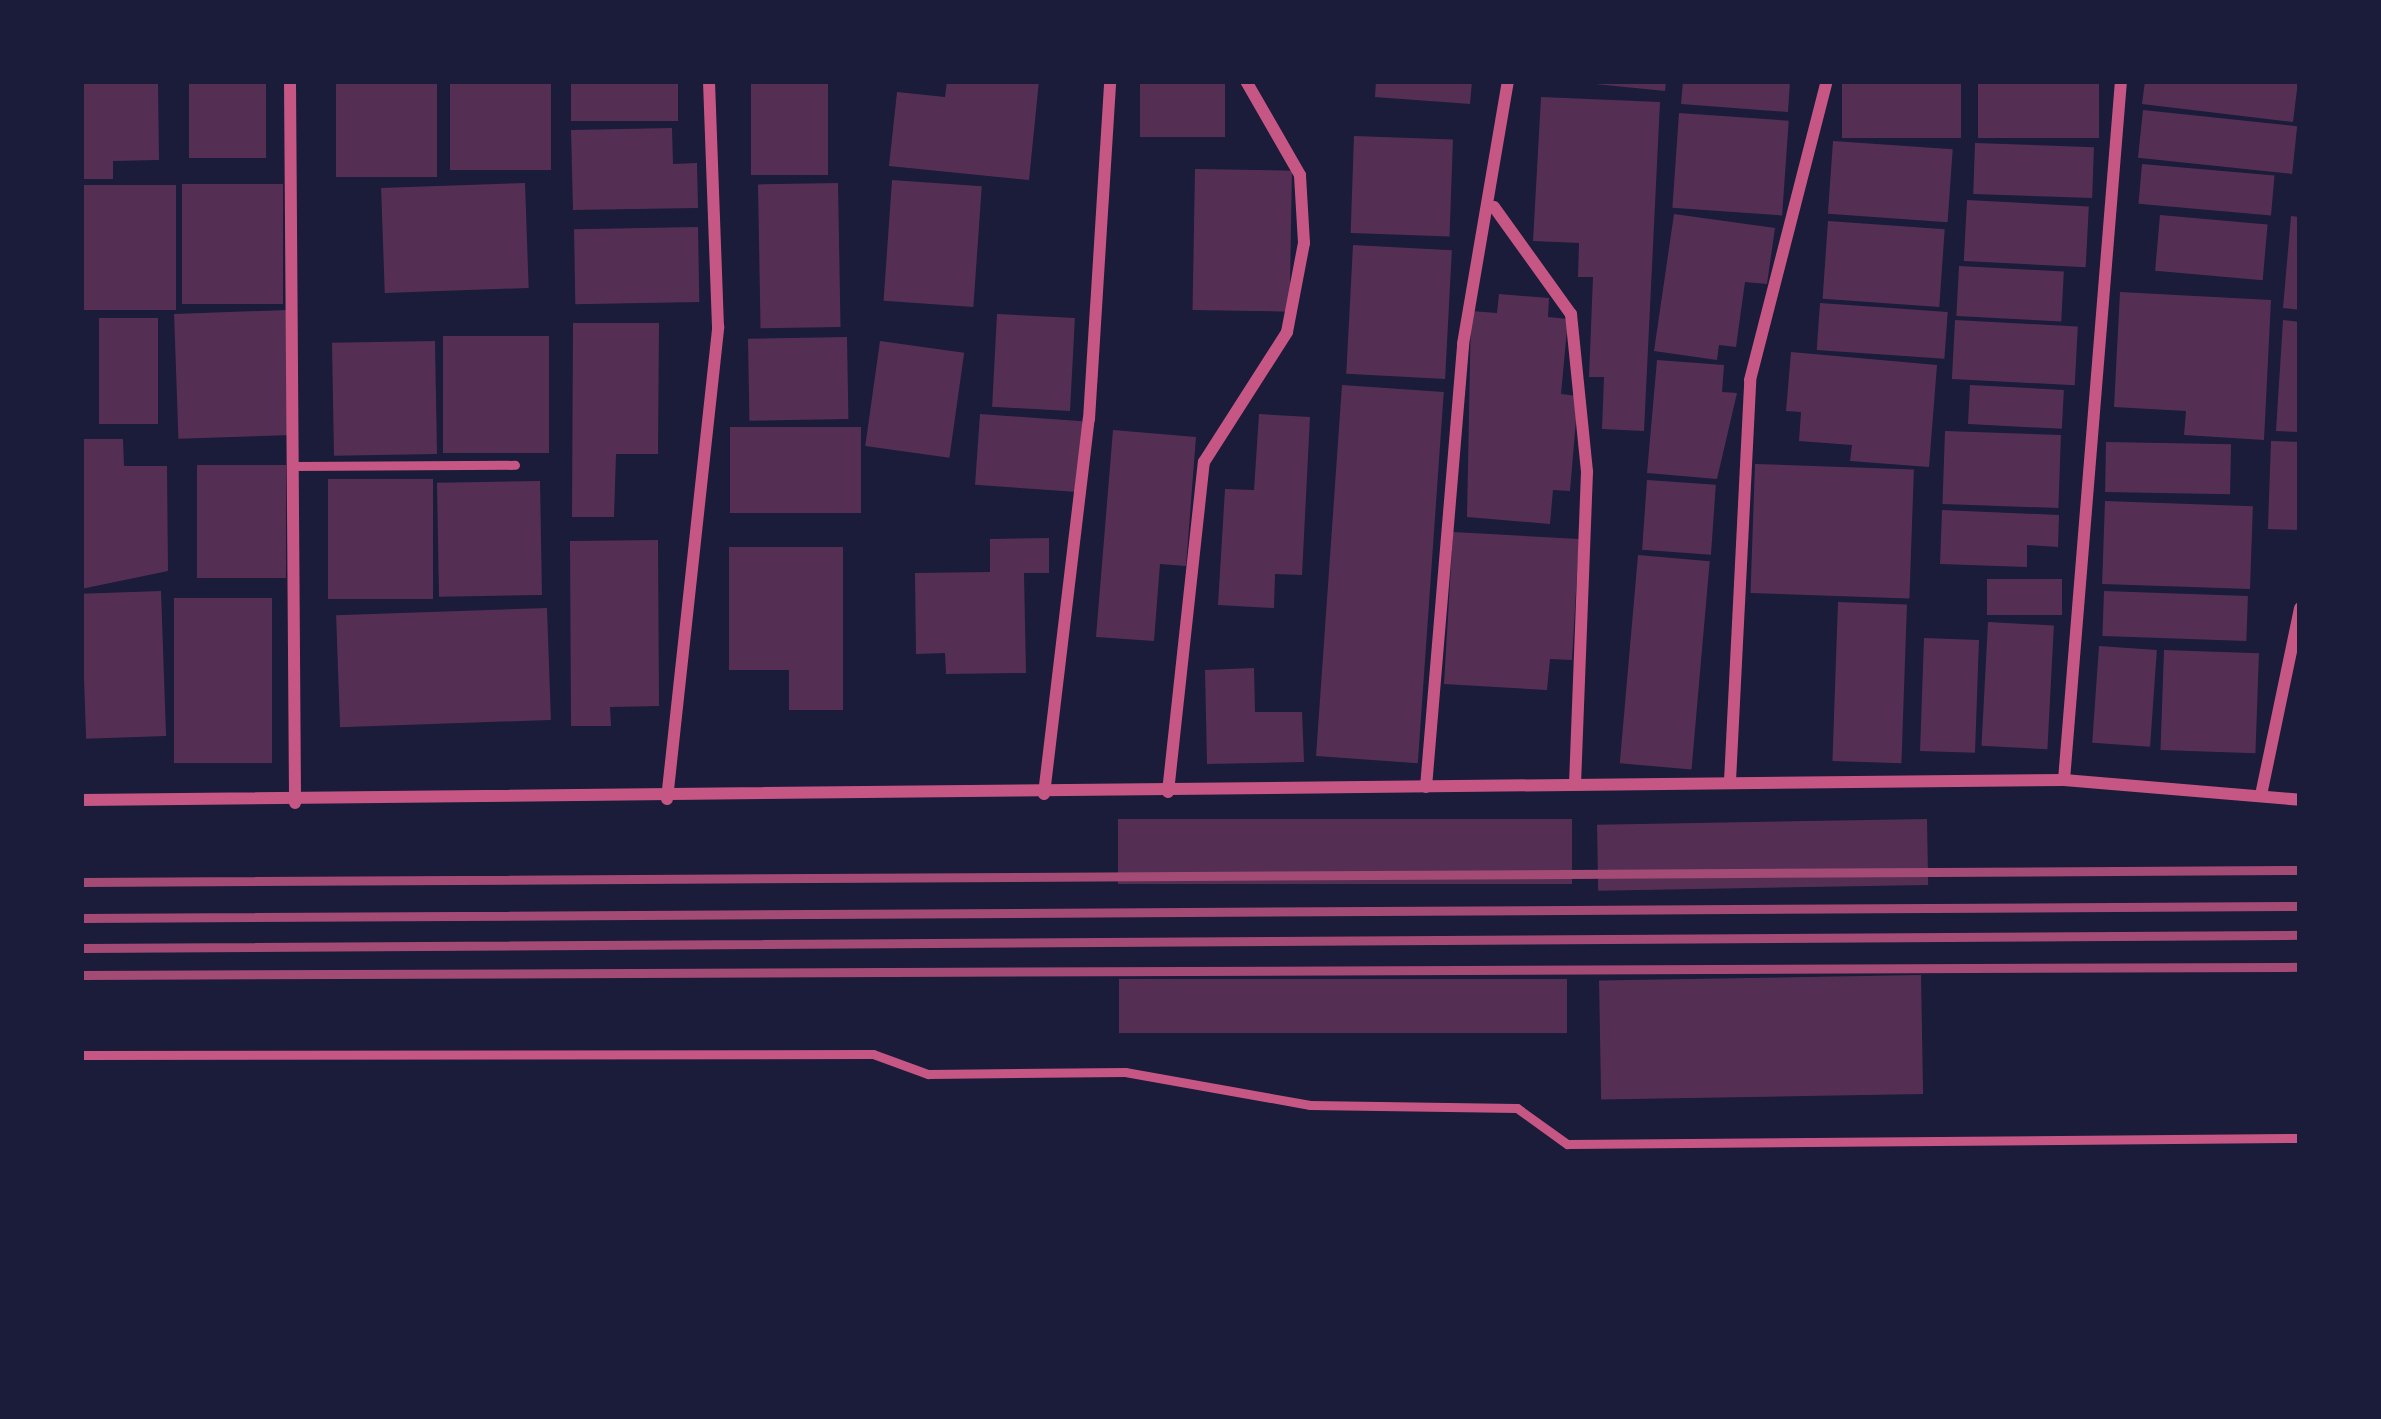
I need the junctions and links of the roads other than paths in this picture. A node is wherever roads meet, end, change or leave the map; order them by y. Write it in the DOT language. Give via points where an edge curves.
graph roads {
  1 [pos="290,81"];
  2 [pos="709,81"];
  3 [pos="1110,81"];
  4 [pos="1246,81"];
  5 [pos="1508,81"];
  6 [pos="1827,81"];
  7 [pos="2121,81"];
  8 [pos="1494,207"];
  9 [pos="515,465"];
  10 [pos="293,466"];
  11 [pos="2300,608"];
  12 [pos="2065,780"];
  13 [pos="1730,781"];
  14 [pos="1575,784"];
  15 [pos="1426,787"];
  16 [pos="1168,792"];
  17 [pos="1044,794"];
  18 [pos="2261,795"];
  19 [pos="667,799"];
  20 [pos="81,800"];
  21 [pos="2300,800"];
  22 [pos="295,803"];
  23 [pos="81,1055"];
  24 [pos="2300,1138"];
  1 -- 10 [label="street"];
  2 -- 19 [label="street" via="718,327"];
  3 -- 17 [label="street" via="1089,419"];
  4 -- 16 [label="street" via="1300,175 1304,243 1287,332 1204,462"];
  5 -- 8 [label="street"];
  6 -- 13 [label="street" via="1750,380"];
  7 -- 12 [label="street"];
  8 -- 14 [label="street" via="1571,314 1587,472"];
  8 -- 15 [label="street" via="1463,344"];
  9 -- 10 [label="lane"];
  10 -- 22 [label="street"];
  11 -- 18 [label="street"];
  12 -- 13 [label="street"];
  12 -- 18 [label="street"];
  13 -- 14 [label="street"];
  14 -- 15 [label="street"];
  15 -- 16 [label="street"];
  16 -- 17 [label="street"];
  17 -- 19 [label="street"];
  18 -- 21 [label="street"];
  19 -- 22 [label="street"];
  20 -- 22 [label="street"];
  23 -- 24 [label="lane" via="873,1054 928,1074 1125,1072 1310,1105 1517,1108 1568,1144"];
}
